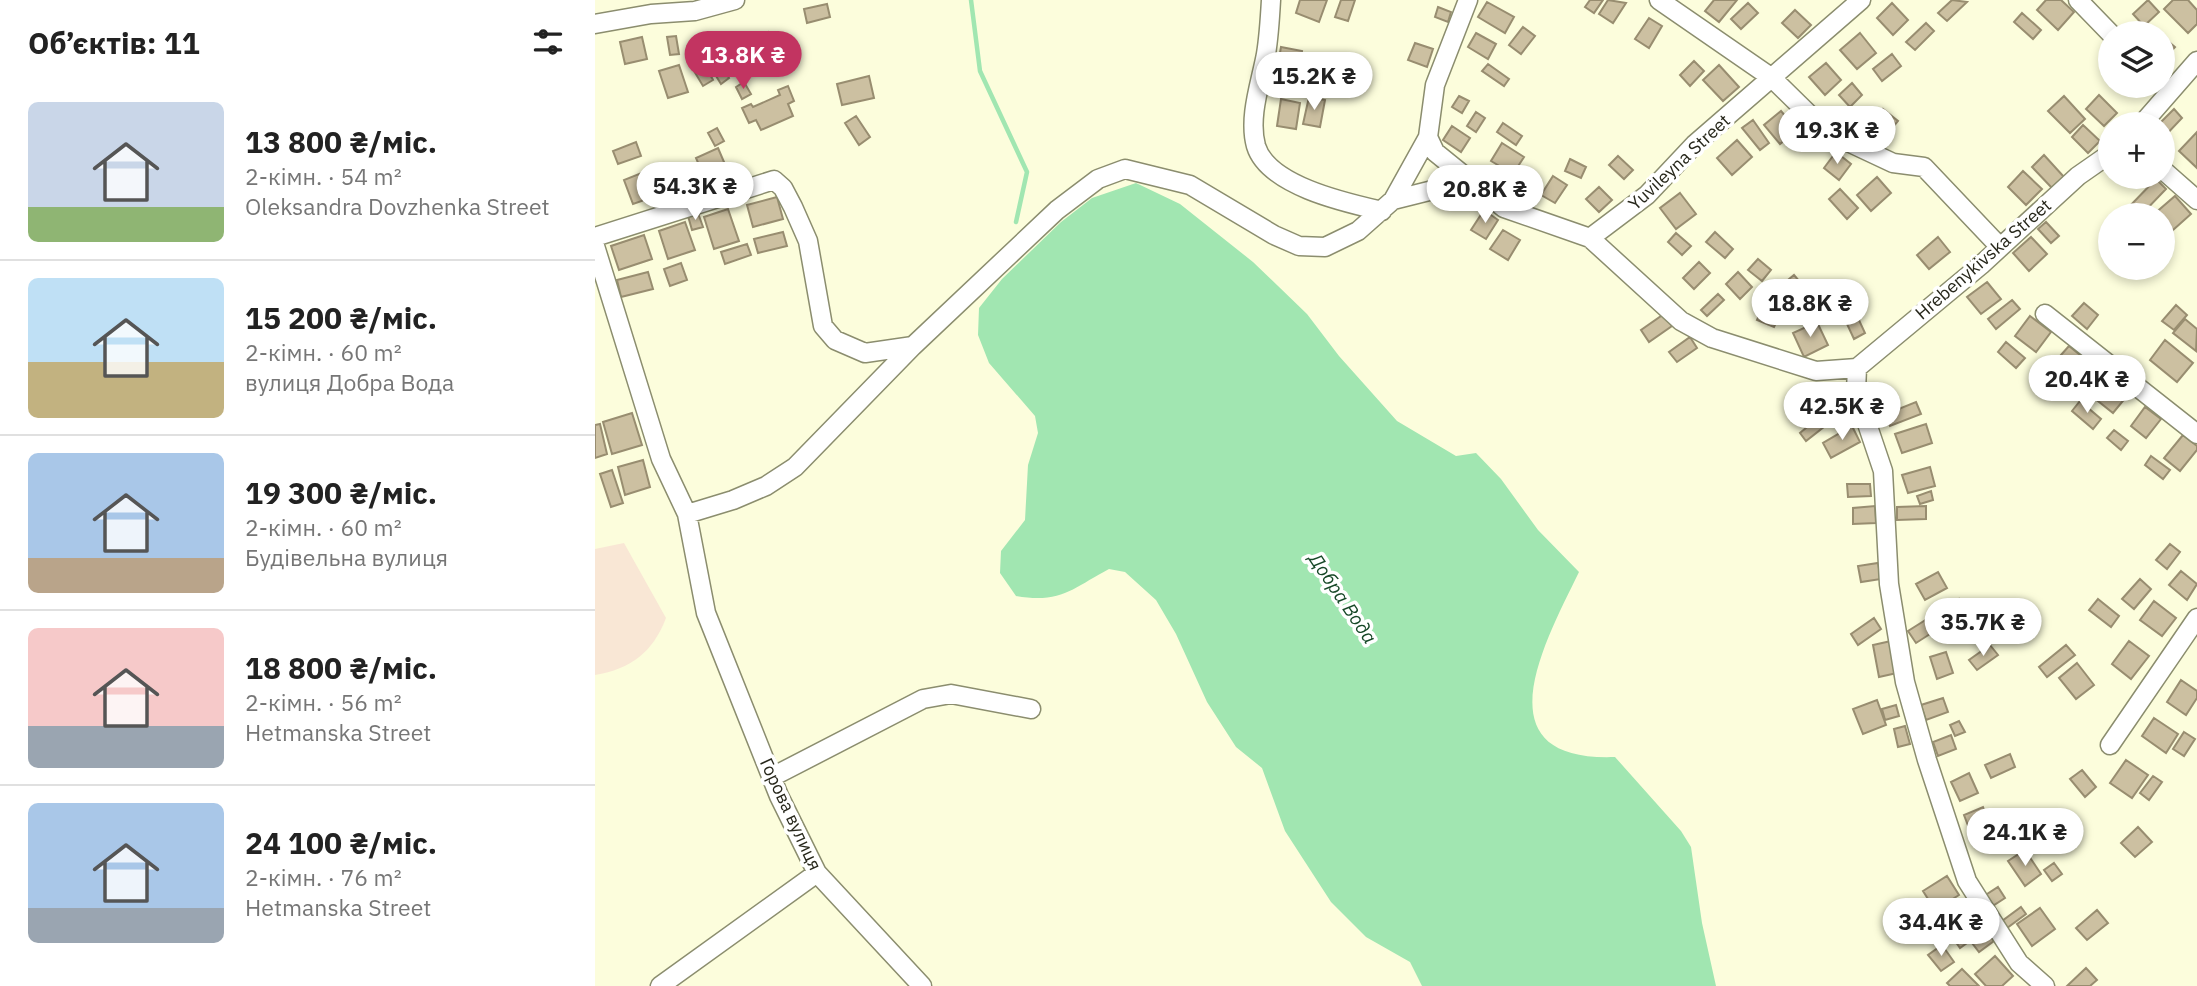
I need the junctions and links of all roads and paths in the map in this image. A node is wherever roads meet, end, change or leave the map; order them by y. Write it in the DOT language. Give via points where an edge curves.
graph roads {
  1 [pos="735,0"];
  2 [pos="1271,0"];
  3 [pos="1468,0"];
  4 [pos="1659,0"];
  5 [pos="1861,0"];
  6 [pos="2078,0"];
  7 [pos="2098,21"];
  8 [pos="595,24"];
  9 [pos="2197,61"];
  10 [pos="1772,78"];
  11 [pos="2175,80"];
  12 [pos="1428,136"];
  13 [pos="2098,162"];
  14 [pos="1469,181"];
  15 [pos="2175,181"];
  16 [pos="2197,200"];
  17 [pos="1387,206"];
  18 [pos="595,237"];
  19 [pos="1590,238"];
  20 [pos="595,246"];
  21 [pos="1999,246"];
  22 [pos="2045,314"];
  23 [pos="913,346"];
  24 [pos="1857,368"];
  25 [pos="2197,434"];
  26 [pos="687,514"];
  27 [pos="2197,618"];
  28 [pos="1031,709"];
  29 [pos="2110,745"];
  30 [pos="772,777"];
  31 [pos="817,873"];
  32 [pos="660,986"];
  33 [pos="922,986"];
  34 [pos="2045,986"];
  1 -- 8 [label="street" via="695,11"];
  2 -- 17 [label="street" via="1267,52 1255,108 1256,146 1266,163 1324,197"];
  3 -- 12 [label="street" via="1435,85"];
  4 -- 10 [label="street"];
  5 -- 10 [label="street, Yuvileyna Street"];
  6 -- 7 [label="street"];
  9 -- 11 [label="street"];
  10 -- 19 [label="street, Yuvileyna Street" via="1695,144 1647,195"];
  10 -- 21 [label="street" via="1827,132 1893,163 1924,167"];
  12 -- 14 [label="street" via="1435,152"];
  12 -- 17 [label="street"];
  13 -- 21 [label="street, Hrebenykivska Street"];
  14 -- 17 [label="street"];
  14 -- 19 [label="street" via="1504,208"];
  15 -- 16 [label="street"];
  17 -- 23 [label="street" via="1358,231 1325,247 1299,246 1190,185 1125,169 1098,179 1057,210"];
  18 -- 23 [label="street" via="774,180 783,188 808,241 823,326 835,340 865,353"];
  19 -- 24 [label="street" via="1682,321 1713,338 1816,371"];
  20 -- 26 [label="street, Горова вулиця" via="661,460"];
  21 -- 24 [label="street, Hrebenykivska Street"];
  22 -- 25 [label="street"];
  23 -- 26 [label="street" via="795,467 766,486"];
  24 -- 34 [label="street" via="1856,391 1883,471 1889,584 1905,682 1927,760 1967,881 2019,963"];
  26 -- 30 [label="street, Горова вулиця" via="706,613"];
  27 -- 29 [label="street"];
  28 -- 30 [label="street" via="951,694 923,699"];
  30 -- 31 [label="street, Горова вулиця"];
  31 -- 32 [label="street"];
  31 -- 33 [label="street, Горова вулиця"];
}
